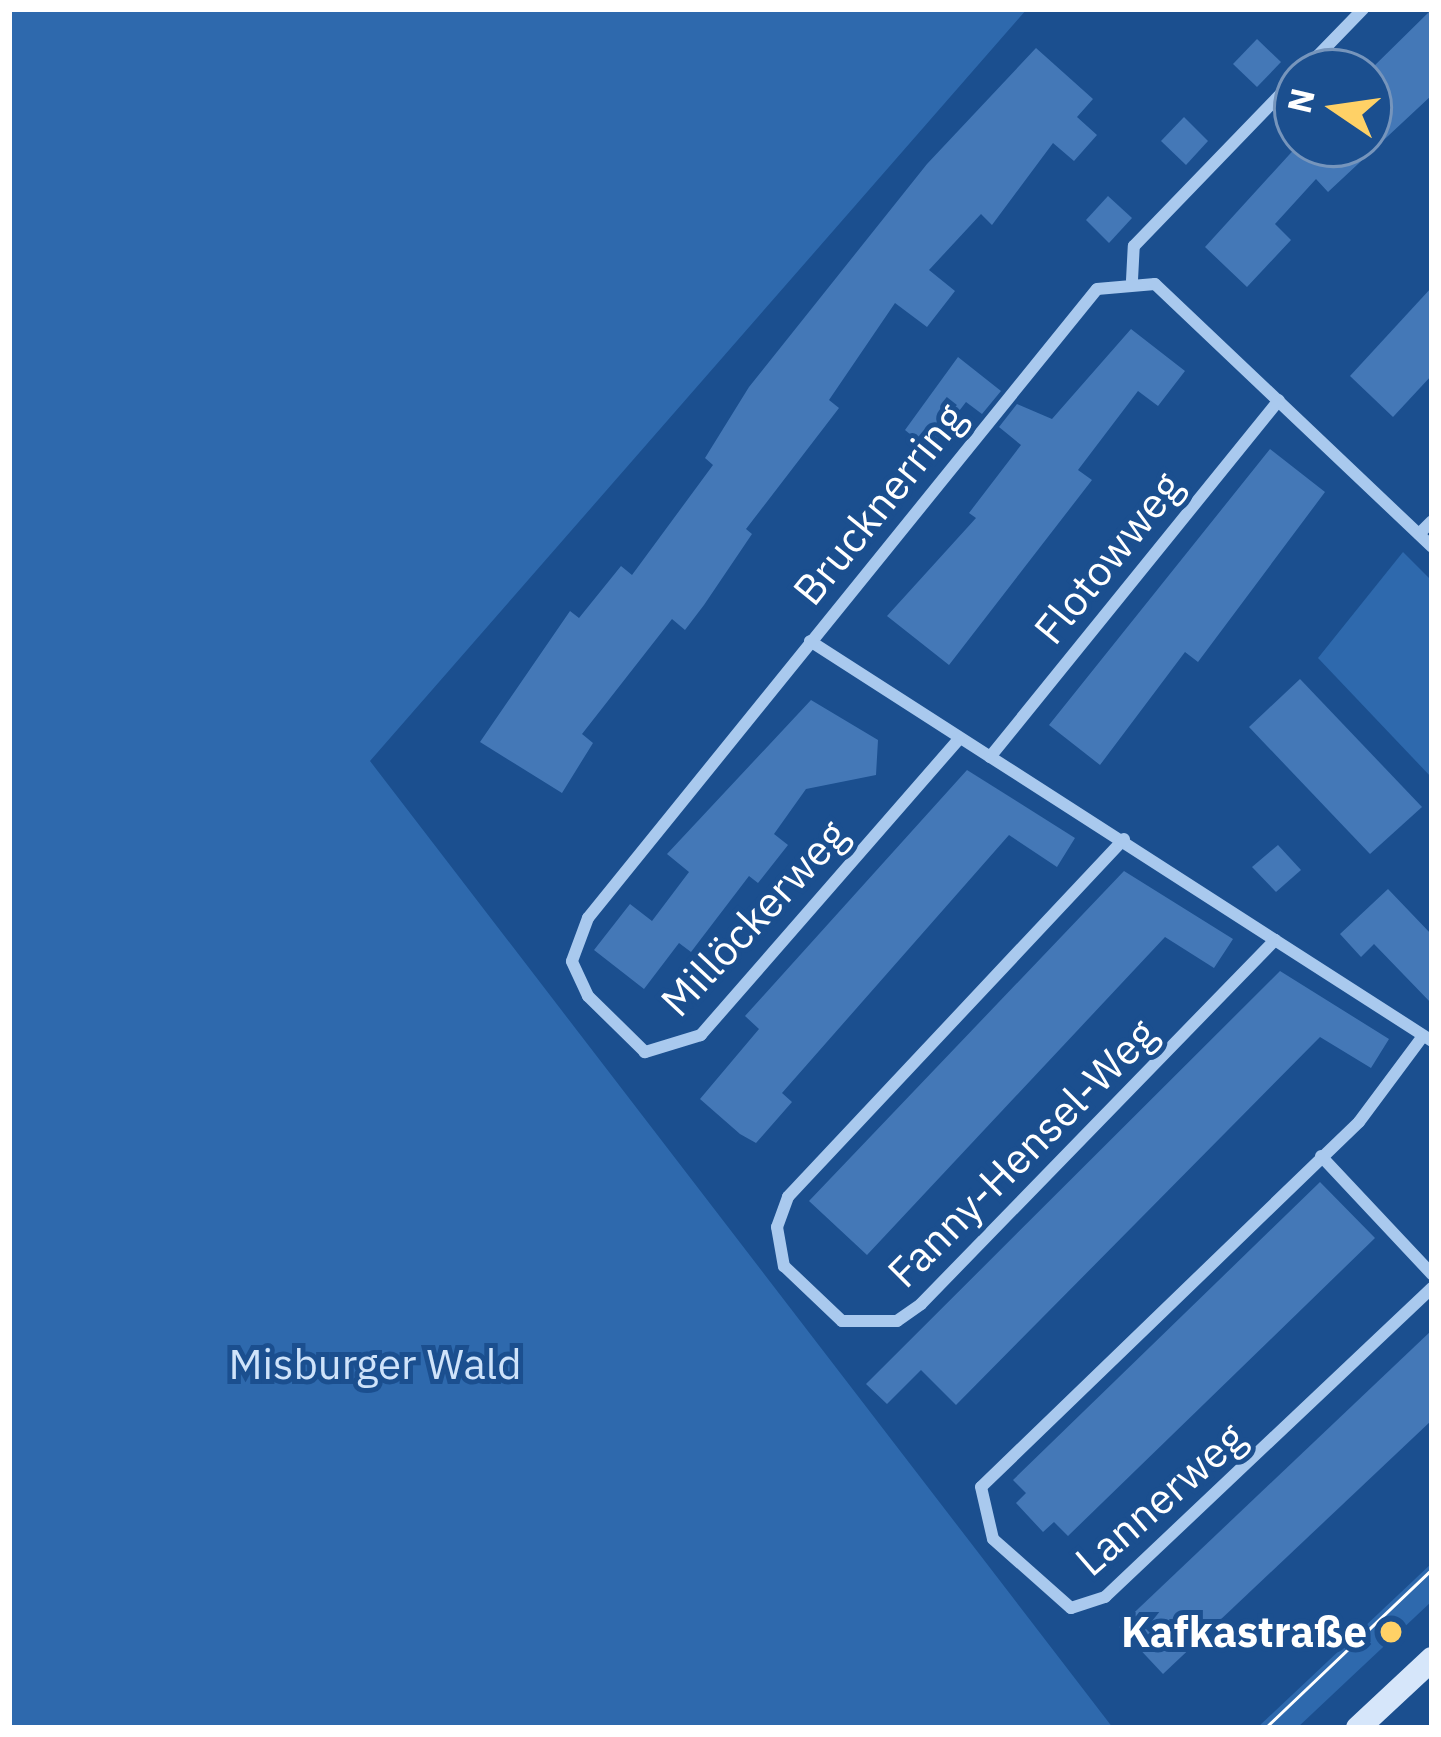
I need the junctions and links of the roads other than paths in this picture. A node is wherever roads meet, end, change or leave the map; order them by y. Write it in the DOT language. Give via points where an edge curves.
graph roads {
  1 [pos="1364,9"];
  2 [pos="1326,48"];
  3 [pos="1273,103"];
  4 [pos="1132,280"];
  5 [pos="1279,400"];
  6 [pos="1432,521"];
  7 [pos="1419,534"];
  8 [pos="1432,547"];
  9 [pos="810,641"];
  10 [pos="959,739"];
  11 [pos="991,757"];
  12 [pos="1124,839"];
  13 [pos="1274,940"];
  14 [pos="1428,1039"];
  15 [pos="1321,1156"];
  16 [pos="1432,1274"];
  17 [pos="1432,1288"];
  18 [pos="1432,1658"];
  19 [pos="1358,1728"];
  1 -- 2 [label="street"];
  3 -- 4 [label="street" via="1134,246"];
  4 -- 5 [label="street" via="1155,284"];
  4 -- 9 [label="street, Brucknerring" via="1097,289"];
  5 -- 7 [label="street"];
  5 -- 11 [label="street, Flotowweg"];
  6 -- 7 [label="street"];
  7 -- 8 [label="street"];
  9 -- 10 [label="street, Brucknerring"];
  9 -- 10 [label="street, Millöckerweg" via="577,940 578,980 628,1044 661,1053 701,1035"];
  10 -- 11 [label="street, Brucknerring"];
  11 -- 12 [label="street, Brucknerring"];
  12 -- 13 [label="street, Brucknerring"];
  12 -- 13 [label="street, Fanny-Hensel-Weg" via="788,1196 777,1227 784,1266 842,1322 897,1321 921,1304"];
  13 -- 14 [label="street, Brucknerring"];
  14 -- 15 [label="street, Lannerweg"];
  15 -- 16 [label="street"];
  15 -- 17 [label="street, Lannerweg" via="981,1487 993,1539 1071,1608 1106,1597"];
  18 -- 19 [label="main road"];
}
